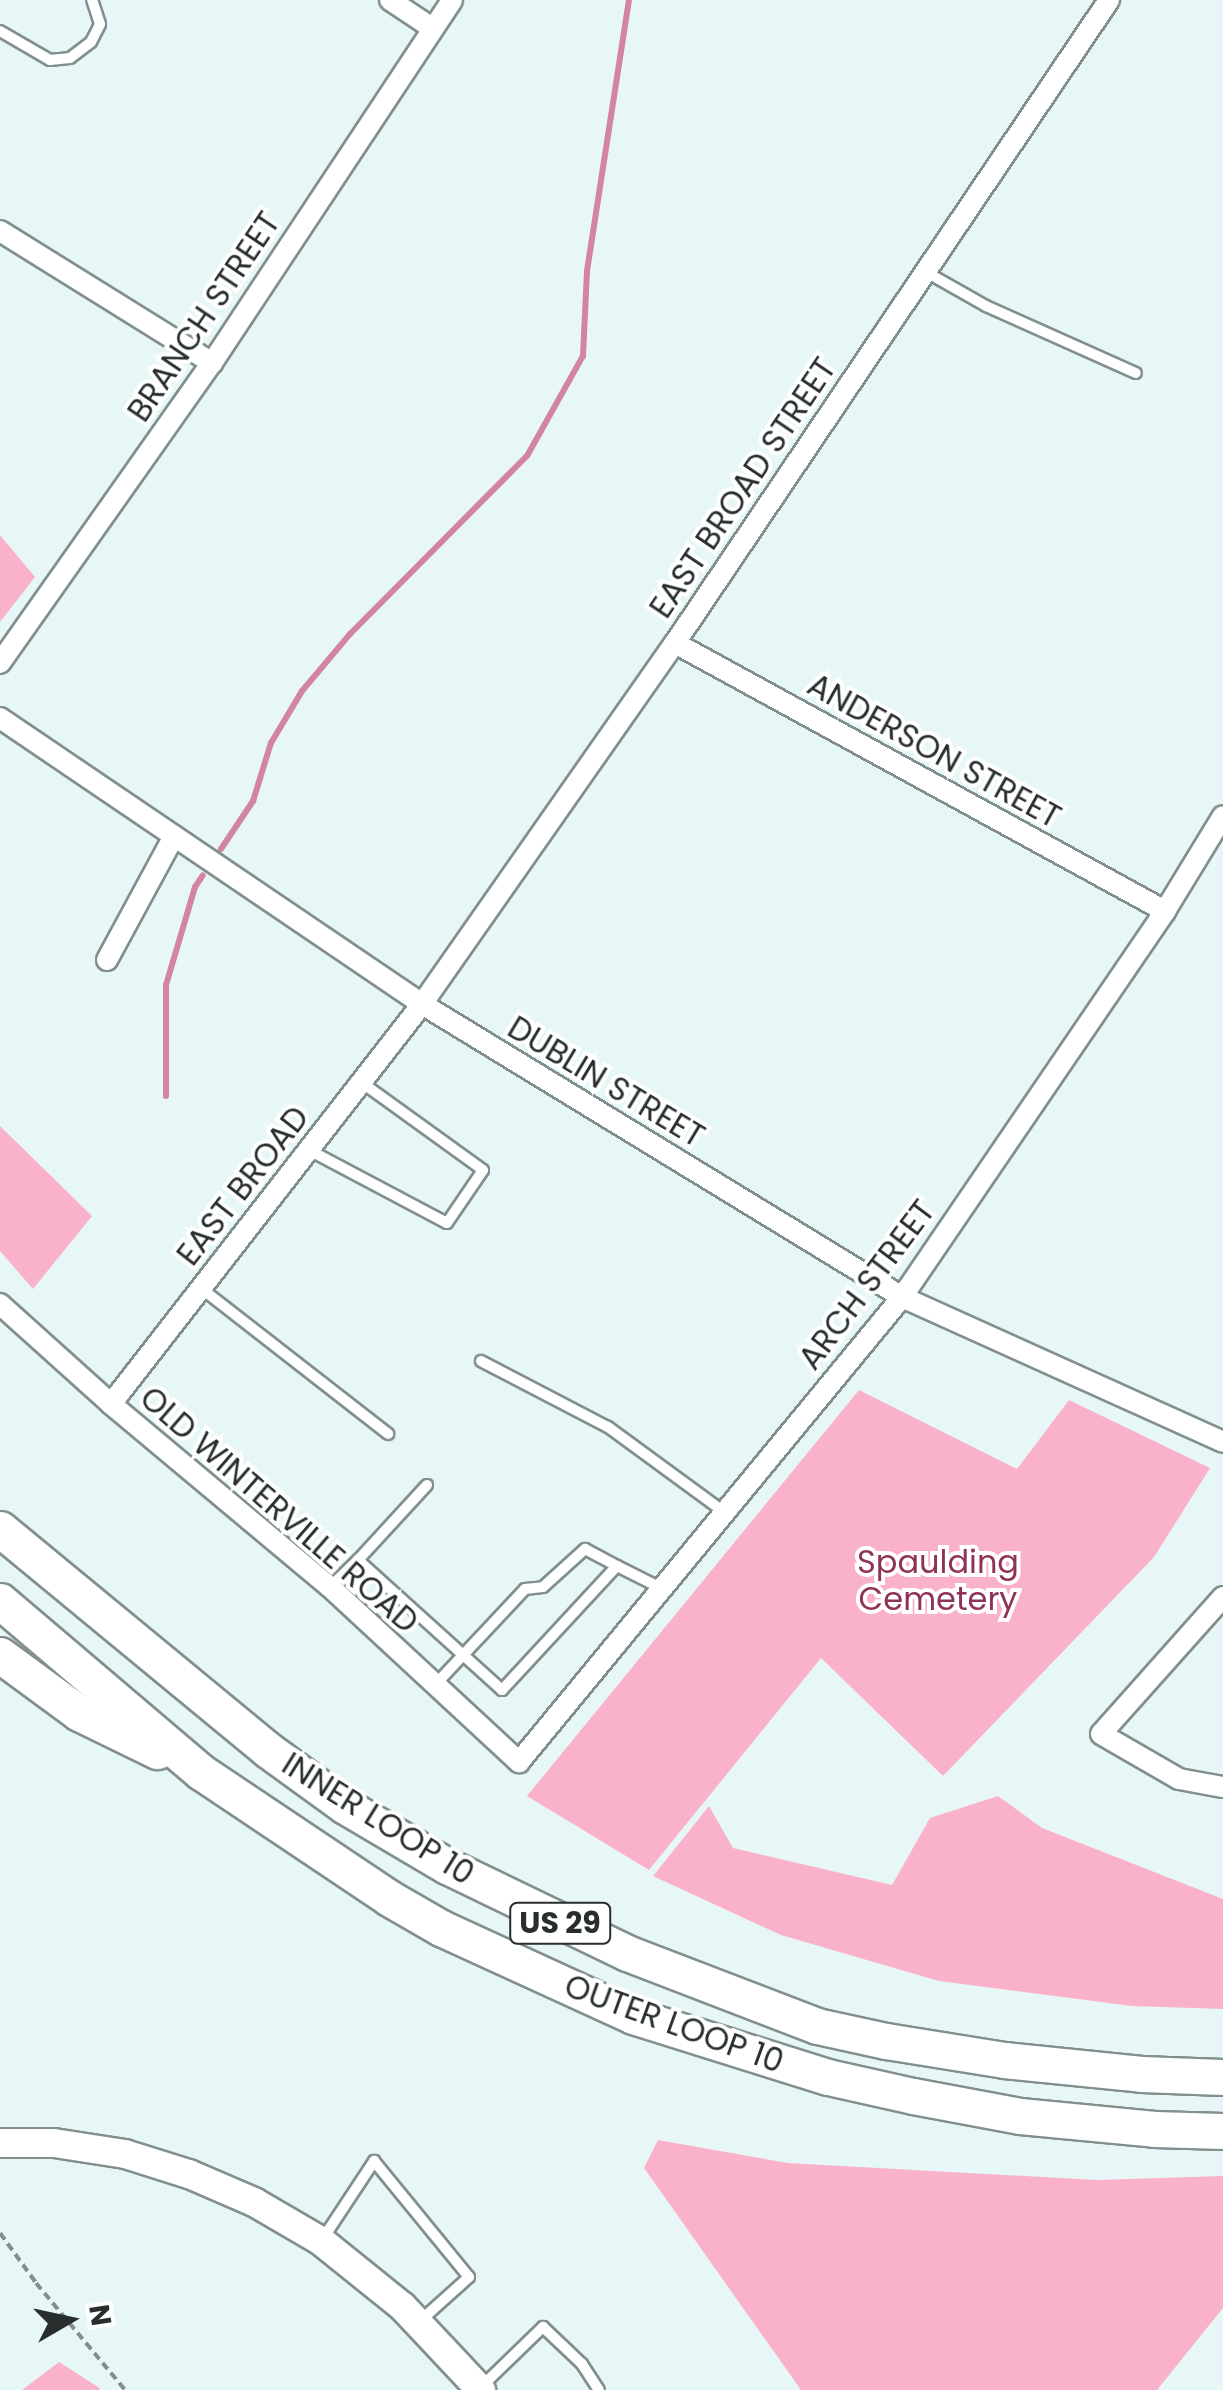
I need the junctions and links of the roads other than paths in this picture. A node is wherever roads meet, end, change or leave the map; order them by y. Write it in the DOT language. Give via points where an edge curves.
graph roads {
  1 [pos="92,0"];
  2 [pos="390,0"];
  3 [pos="452,0"];
  4 [pos="1109,0"];
  5 [pos="432,28"];
  6 [pos="0,31"];
  7 [pos="0,230"];
  8 [pos="926,272"];
  9 [pos="212,363"];
  10 [pos="1136,373"];
  11 [pos="675,643"];
  12 [pos="0,663"];
  13 [pos="0,718"];
  14 [pos="1223,816"];
  15 [pos="174,836"];
  16 [pos="1166,911"];
  17 [pos="107,960"];
  18 [pos="422,1004"];
  19 [pos="362,1082"];
  20 [pos="309,1150"];
  21 [pos="201,1288"];
  22 [pos="902,1297"];
  23 [pos="0,1304"];
  24 [pos="481,1361"];
  25 [pos="111,1404"];
  26 [pos="388,1434"];
  27 [pos="1219,1440"];
  28 [pos="426,1486"];
  29 [pos="725,1512"];
  30 [pos="0,1529"];
  31 [pos="358,1560"];
  32 [pos="616,1566"];
  33 [pos="330,1587"];
  34 [pos="661,1588"];
  35 [pos="1223,1597"];
  36 [pos="0,1601"];
  37 [pos="0,1655"];
  38 [pos="461,1655"];
  39 [pos="434,1686"];
  40 [pos="520,1762"];
  41 [pos="201,1772"];
  42 [pos="1223,1787"];
  43 [pos="1223,2077"];
  44 [pos="1223,2130"];
  45 [pos="0,2143"];
  46 [pos="321,2240"];
  47 [pos="419,2322"];
  48 [pos="480,2389"];
  49 [pos="599,2390"];
  1 -- 6 [label="lane" via="100,24 91,42 70,58 50,60"];
  2 -- 5 [label="street"];
  3 -- 5 [label="street, BRANCH STREET"];
  4 -- 8 [label="street, EAST BROAD STREET"];
  5 -- 9 [label="street, BRANCH STREET"];
  7 -- 9 [label="street"];
  8 -- 10 [label="lane"];
  8 -- 11 [label="street, EAST BROAD STREET"];
  9 -- 12 [label="street, BRANCH STREET"];
  11 -- 16 [label="street, ANDERSON STREET"];
  11 -- 18 [label="street, EAST BROAD STREET"];
  13 -- 15 [label="street, DUBLIN STREET"];
  14 -- 16 [label="street, ARCH STREET"];
  15 -- 17 [label="street"];
  15 -- 18 [label="street, DUBLIN STREET"];
  16 -- 22 [label="street, ARCH STREET"];
  18 -- 19 [label="street, EAST BROAD"];
  18 -- 22 [label="street, DUBLIN STREET"];
  19 -- 20 [label="street, EAST BROAD"];
  19 -- 20 [label="lane" via="483,1170 447,1223"];
  20 -- 21 [label="street, EAST BROAD"];
  21 -- 25 [label="street, EAST BROAD"];
  21 -- 26 [label="lane"];
  22 -- 27 [label="street, DUBLIN STREET"];
  22 -- 29 [label="street, ARCH STREET"];
  23 -- 25 [label="street, OLD WINTERVILLE ROAD"];
  24 -- 29 [label="lane" via="608,1427"];
  25 -- 33 [label="street, OLD WINTERVILLE ROAD"];
  28 -- 31 [label="lane"];
  29 -- 34 [label="street, ARCH STREET"];
  30 -- 43 [label="highway, INNER LOOP 10 / US 29" via="299,1772 397,1839 533,1911 817,2026 1004,2060"];
  31 -- 33 [label="lane"];
  31 -- 38 [label="lane"];
  32 -- 34 [label="lane"];
  32 -- 38 [label="lane" via="585,1549 543,1587 524,1589"];
  32 -- 38 [label="lane" via="502,1690"];
  33 -- 39 [label="street, OLD WINTERVILLE ROAD"];
  34 -- 40 [label="street, ARCH STREET"];
  35 -- 42 [label="street" via="1100,1734 1179,1779"];
  36 -- 41 [label="highway, OUTER LOOP 10 / US 29"];
  37 -- 41 [label="highway" via="79,1713"];
  38 -- 39 [label="lane"];
  39 -- 40 [label="street, OLD WINTERVILLE ROAD"];
  41 -- 44 [label="highway, OUTER LOOP 10 / US 29" via="441,1928 633,2016 913,2096 1020,2116"];
  45 -- 46 [label="street" via="124,2154 254,2202"];
  46 -- 47 [label="street"];
  46 -- 47 [label="lane" via="374,2161 469,2277"];
  47 -- 48 [label="street"];
  48 -- 49 [label="lane" via="543,2328"];
}
